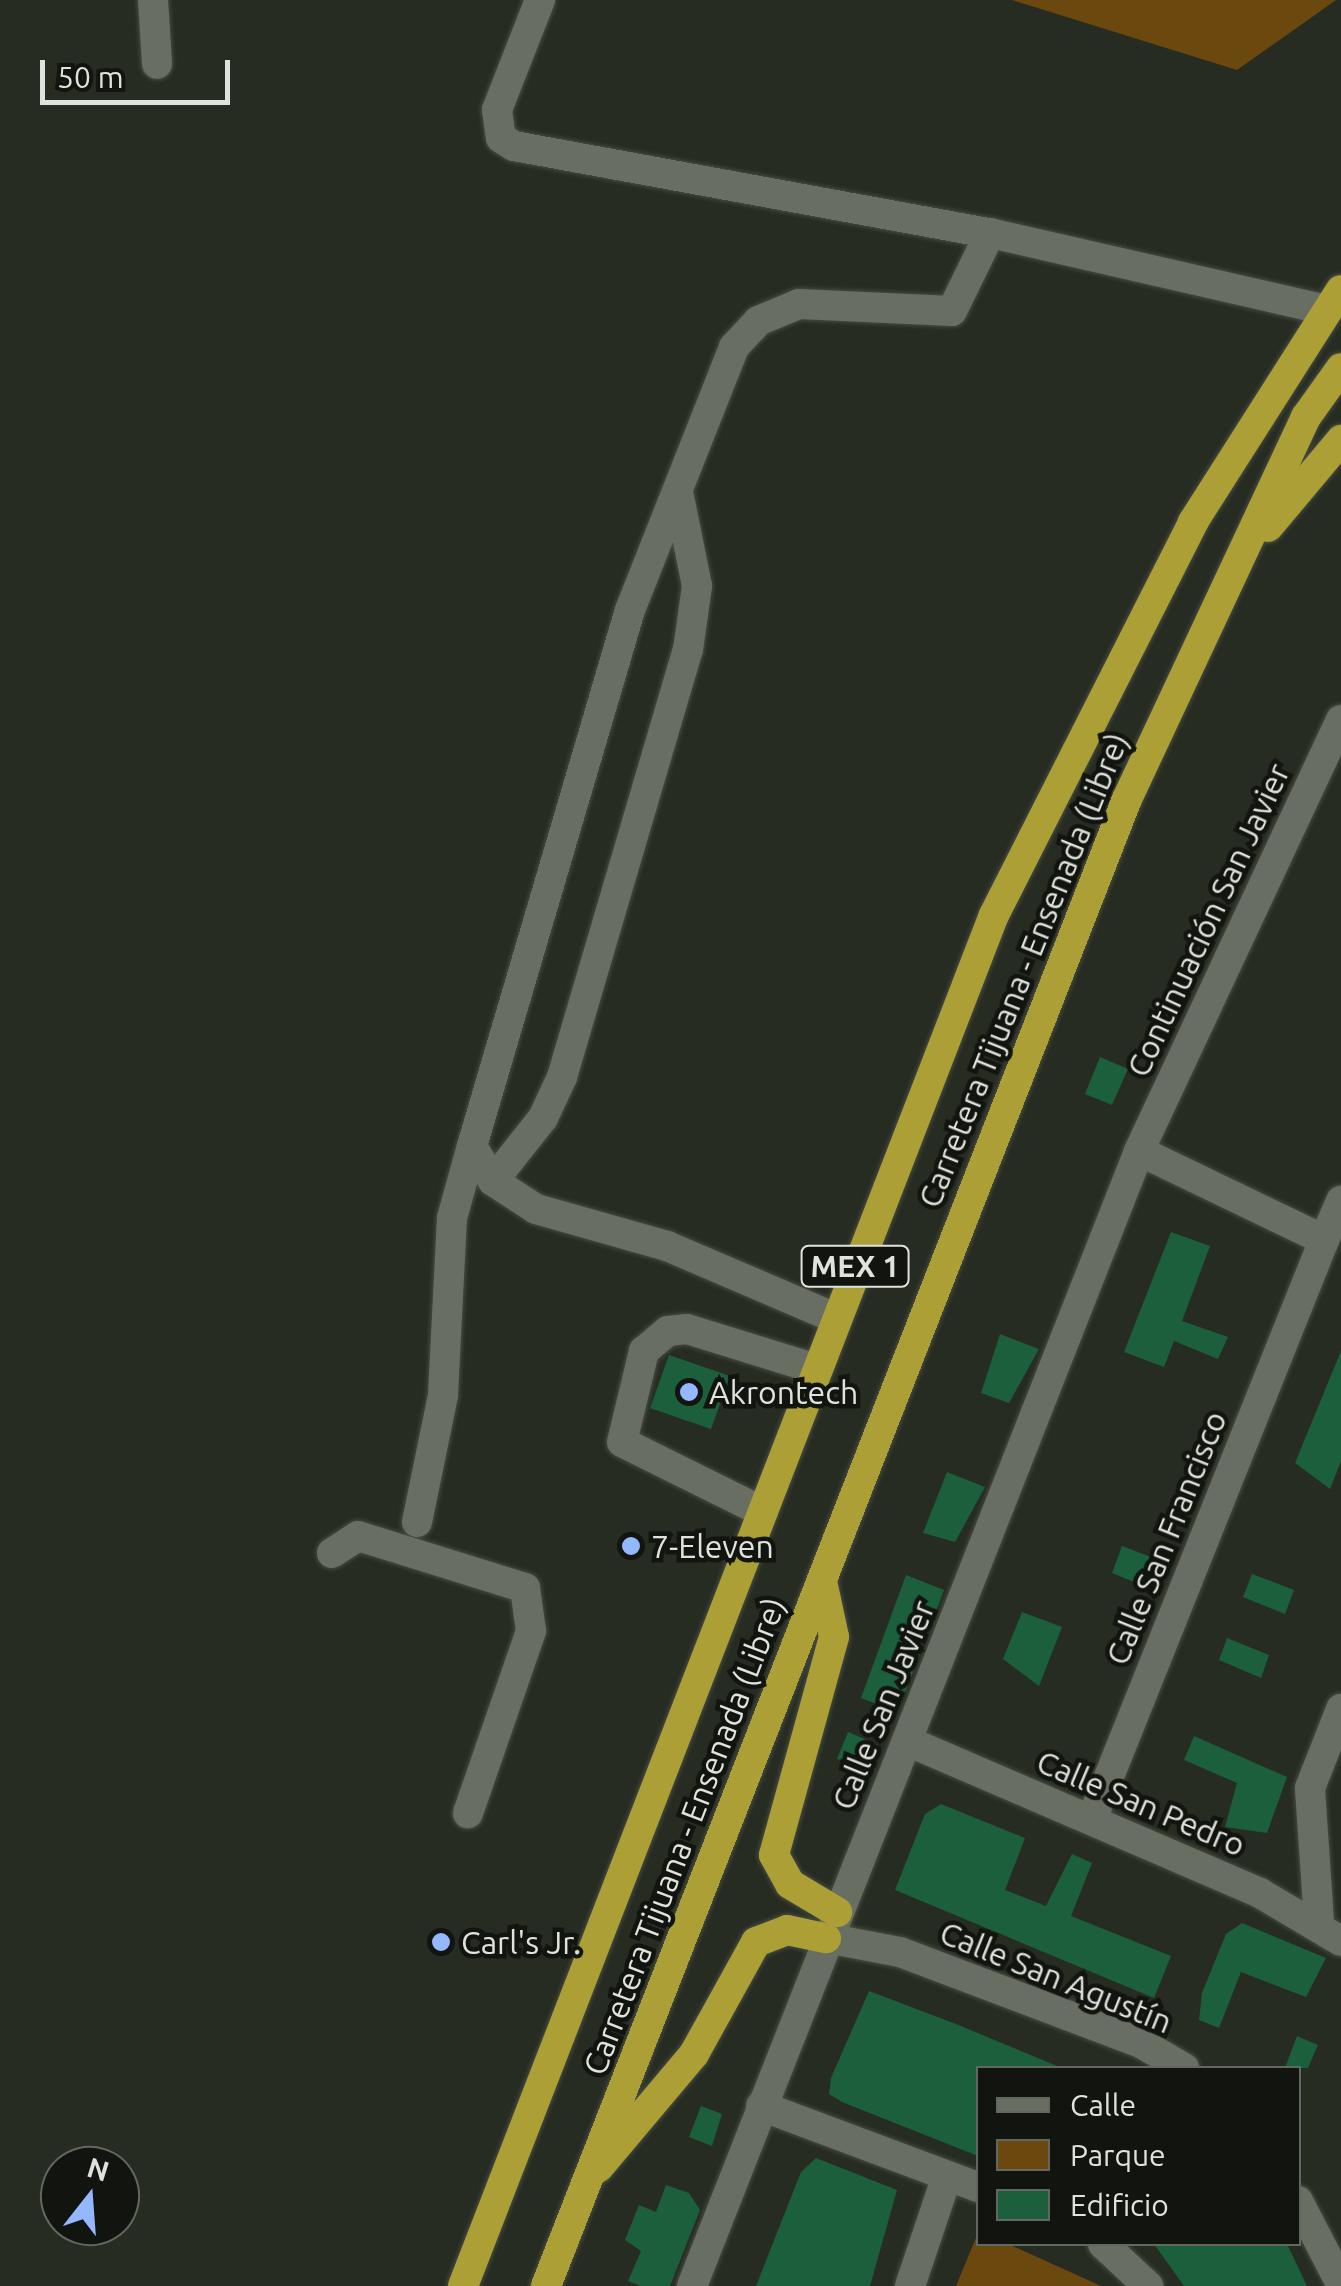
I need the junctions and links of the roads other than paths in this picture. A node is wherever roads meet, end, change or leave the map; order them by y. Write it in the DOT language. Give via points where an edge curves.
graph roads {
  1 [pos="153,0"];
  2 [pos="540,0"];
  3 [pos="158,64"];
  4 [pos="990,234"];
  5 [pos="1334,300"];
  6 [pos="1341,368"];
  7 [pos="1341,440"];
  8 [pos="679,497"];
  9 [pos="1240,560"];
  10 [pos="1341,720"];
  11 [pos="472,1146"];
  12 [pos="1139,1150"];
  13 [pos="493,1181"];
  14 [pos="1341,1201"];
  15 [pos="1324,1240"];
  16 [pos="835,1318"];
  17 [pos="816,1369"];
  18 [pos="763,1512"];
  19 [pos="418,1522"];
  20 [pos="332,1553"];
  21 [pos="822,1581"];
  22 [pos="1341,1709"];
  23 [pos="907,1741"];
  24 [pos="468,1814"];
  25 [pos="1092,1818"];
  26 [pos="831,1925"];
  27 [pos="1330,1931"];
  28 [pos="1179,2066"];
  29 [pos="761,2106"];
  30 [pos="947,2176"];
  31 [pos="586,2182"];
  32 [pos="976,2186"];
  33 [pos="1301,2207"];
  34 [pos="1106,2246"];
  35 [pos="1341,2284"];
  36 [pos="462,2286"];
  37 [pos="546,2286"];
  38 [pos="692,2286"];
  39 [pos="910,2286"];
  40 [pos="1148,2286"];
  1 -- 3 [label="street"];
  2 -- 4 [label="street" via="496,110 500,138 514,146"];
  4 -- 5 [label="street"];
  4 -- 8 [label="street" via="952,311 800,304 758,321 734,347"];
  5 -- 16 [label="highway, Carretera Tijuana - Ensenada (Libre) / MEX 1" via="1194,522 1042,811"];
  6 -- 9 [label="highway, Carretera Tijuana - Ensenada (Libre) / MEX 1" via="1306,417"];
  7 -- 9 [label="highway"];
  8 -- 11 [label="street" via="630,610"];
  8 -- 13 [label="street" via="697,586 688,650 562,1077 543,1118"];
  9 -- 21 [label="highway, Carretera Tijuana - Ensenada (Libre) / MEX 1" via="1127,798"];
  10 -- 12 [label="street, Continuación San Javier"];
  11 -- 13 [label="street"];
  11 -- 19 [label="street" via="452,1218 443,1395"];
  12 -- 15 [label="street"];
  12 -- 23 [label="street, Calle San Javier"];
  13 -- 16 [label="street" via="536,1209 668,1246"];
  14 -- 15 [label="street, Calle San Francisco"];
  15 -- 25 [label="street, Calle San Francisco"];
  16 -- 17 [label="highway, Carretera Tijuana - Ensenada (Libre) / MEX 1"];
  17 -- 18 [label="highway, Carretera Tijuana - Ensenada (Libre) / MEX 1"];
  17 -- 18 [label="street" via="688,1330 668,1331 644,1351 622,1442"];
  18 -- 36 [label="highway, Carretera Tijuana - Ensenada (Libre) / MEX 1"];
  20 -- 24 [label="street" via="358,1536 525,1588 532,1631"];
  21 -- 26 [label="highway" via="834,1637 774,1856 790,1884"];
  21 -- 31 [label="highway, Carretera Tijuana - Ensenada (Libre) / MEX 1"];
  22 -- 27 [label="street" via="1310,1788"];
  23 -- 25 [label="street, Calle San Pedro"];
  23 -- 26 [label="street, Calle San Javier"];
  25 -- 27 [label="street, Calle San Pedro"];
  26 -- 28 [label="street, Calle San Agustín"];
  26 -- 29 [label="street, Calle San Javier"];
  26 -- 31 [label="highway" via="756,1942 666,2094"];
  29 -- 30 [label="street"];
  29 -- 38 [label="street, Calle San Javier"];
  30 -- 32 [label="street"];
  30 -- 39 [label="street"];
  31 -- 37 [label="highway, Carretera Tijuana - Ensenada (Libre) / MEX 1"];
  33 -- 35 [label="street"];
  34 -- 40 [label="street"];
}
